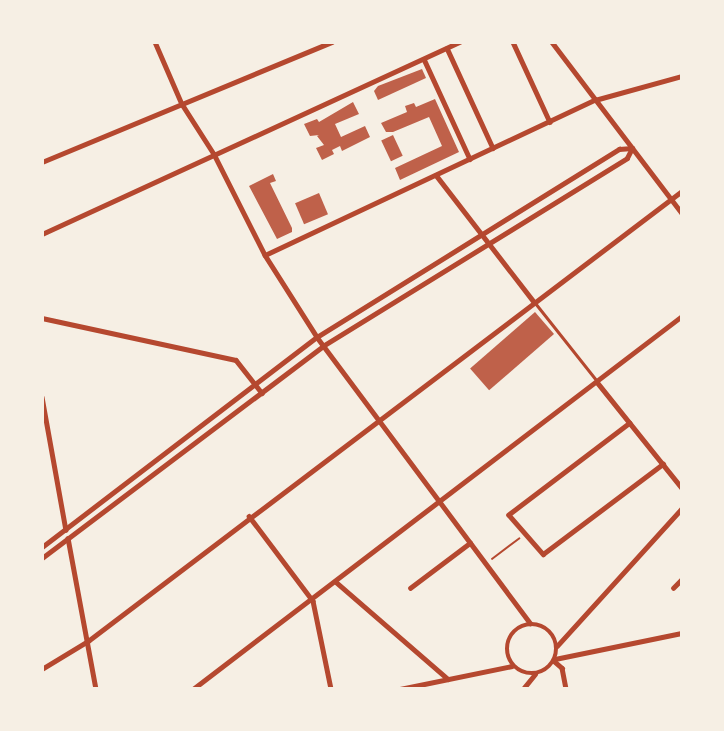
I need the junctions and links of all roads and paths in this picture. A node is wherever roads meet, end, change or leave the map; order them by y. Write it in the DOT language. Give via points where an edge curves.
graph roads {
  1 [pos="154,42"];
  2 [pos="332,42"];
  3 [pos="460,42"];
  4 [pos="513,42"];
  5 [pos="552,42"];
  6 [pos="447,48"];
  7 [pos="424,59"];
  8 [pos="682,76"];
  9 [pos="595,100"];
  10 [pos="182,104"];
  11 [pos="550,122"];
  12 [pos="493,148"];
  13 [pos="632,148"];
  14 [pos="214,154"];
  15 [pos="470,159"];
  16 [pos="42,162"];
  17 [pos="436,175"];
  18 [pos="682,190"];
  19 [pos="671,199"];
  20 [pos="682,213"];
  21 [pos="42,234"];
  22 [pos="483,235"];
  23 [pos="490,244"];
  24 [pos="265,255"];
  25 [pos="534,302"];
  26 [pos="682,316"];
  27 [pos="42,318"];
  28 [pos="317,337"];
  29 [pos="323,346"];
  30 [pos="597,381"];
  31 [pos="255,383"];
  32 [pos="262,393"];
  33 [pos="42,397"];
  34 [pos="377,419"];
  35 [pos="630,423"];
  36 [pos="663,464"];
  37 [pos="682,488"];
  38 [pos="440,503"];
  39 [pos="682,508"];
  40 [pos="249,516"];
  41 [pos="66,529"];
  42 [pos="525,534"];
  43 [pos="68,538"];
  44 [pos="470,543"];
  45 [pos="42,547"];
  46 [pos="42,558"];
  47 [pos="486,564"];
  48 [pos="682,579"];
  49 [pos="336,582"];
  50 [pos="410,588"];
  51 [pos="673,588"];
  52 [pos="313,601"];
  53 [pos="530,623"];
  54 [pos="682,633"];
  55 [pos="88,641"];
  56 [pos="556,646"];
  57 [pos="554,660"];
  58 [pos="512,666"];
  59 [pos="42,669"];
  60 [pos="535,674"];
  61 [pos="448,679"];
  62 [pos="437,681"];
  63 [pos="96,689"];
  64 [pos="193,689"];
  65 [pos="331,689"];
  66 [pos="400,689"];
  67 [pos="439,689"];
  68 [pos="523,689"];
  69 [pos="566,689"];
  1 -- 10 [label="street"];
  2 -- 10 [label="street"];
  3 -- 6 [label="street"];
  4 -- 11 [label="street"];
  5 -- 9 [label="street"];
  6 -- 7 [label="street"];
  6 -- 12 [label="street"];
  7 -- 14 [label="street"];
  7 -- 15 [label="street"];
  8 -- 9 [label="street"];
  9 -- 11 [label="street"];
  9 -- 13 [label="street"];
  10 -- 14 [label="street"];
  10 -- 16 [label="street"];
  11 -- 12 [label="street"];
  12 -- 15 [label="street"];
  13 -- 19 [label="street"];
  13 -- 22 [label="street" via="619,149"];
  13 -- 23 [label="street" via="627,158"];
  14 -- 21 [label="street"];
  14 -- 24 [label="street"];
  15 -- 17 [label="street"];
  17 -- 22 [label="street"];
  17 -- 24 [label="street"];
  18 -- 19 [label="street"];
  19 -- 20 [label="street"];
  19 -- 25 [label="street"];
  22 -- 23 [label="street"];
  22 -- 28 [label="street"];
  23 -- 25 [label="street"];
  23 -- 29 [label="street"];
  24 -- 28 [label="street"];
  25 -- 30 [label="street"];
  25 -- 34 [label="street"];
  26 -- 30 [label="street"];
  27 -- 31 [label="street" via="237,360"];
  28 -- 29 [label="street"];
  28 -- 31 [label="street"];
  29 -- 32 [label="street"];
  29 -- 34 [label="street"];
  30 -- 35 [label="street"];
  30 -- 38 [label="street"];
  31 -- 32 [label="street"];
  31 -- 41 [label="street"];
  32 -- 43 [label="street"];
  33 -- 41 [label="street"];
  34 -- 38 [label="street"];
  34 -- 40 [label="street"];
  35 -- 36 [label="street"];
  35 -- 42 [label="street" via="509,515"];
  36 -- 37 [label="street"];
  36 -- 42 [label="street" via="543,554"];
  38 -- 44 [label="street"];
  38 -- 49 [label="street"];
  39 -- 56 [label="street"];
  40 -- 52 [label="street"];
  40 -- 55 [label="street"];
  41 -- 43 [label="street"];
  41 -- 45 [label="street"];
  42 -- 47 [label="path"];
  43 -- 46 [label="street"];
  43 -- 55 [label="street"];
  44 -- 47 [label="street"];
  44 -- 50 [label="street"];
  47 -- 53 [label="street"];
  48 -- 51 [label="street"];
  49 -- 52 [label="street"];
  49 -- 61 [label="street"];
  52 -- 64 [label="street"];
  52 -- 65 [label="street"];
  53 -- 56 [label="street" via="547,628"];
  53 -- 58 [label="street" via="519,627 508,640 506,648"];
  54 -- 57 [label="street"];
  55 -- 59 [label="street"];
  55 -- 63 [label="street"];
  56 -- 57 [label="street"];
  57 -- 60 [label="street"];
  57 -- 69 [label="street" via="562,668"];
  58 -- 60 [label="street"];
  58 -- 61 [label="street"];
  60 -- 68 [label="street"];
  61 -- 62 [label="street"];
  62 -- 66 [label="street"];
  62 -- 67 [label="street"];
}
